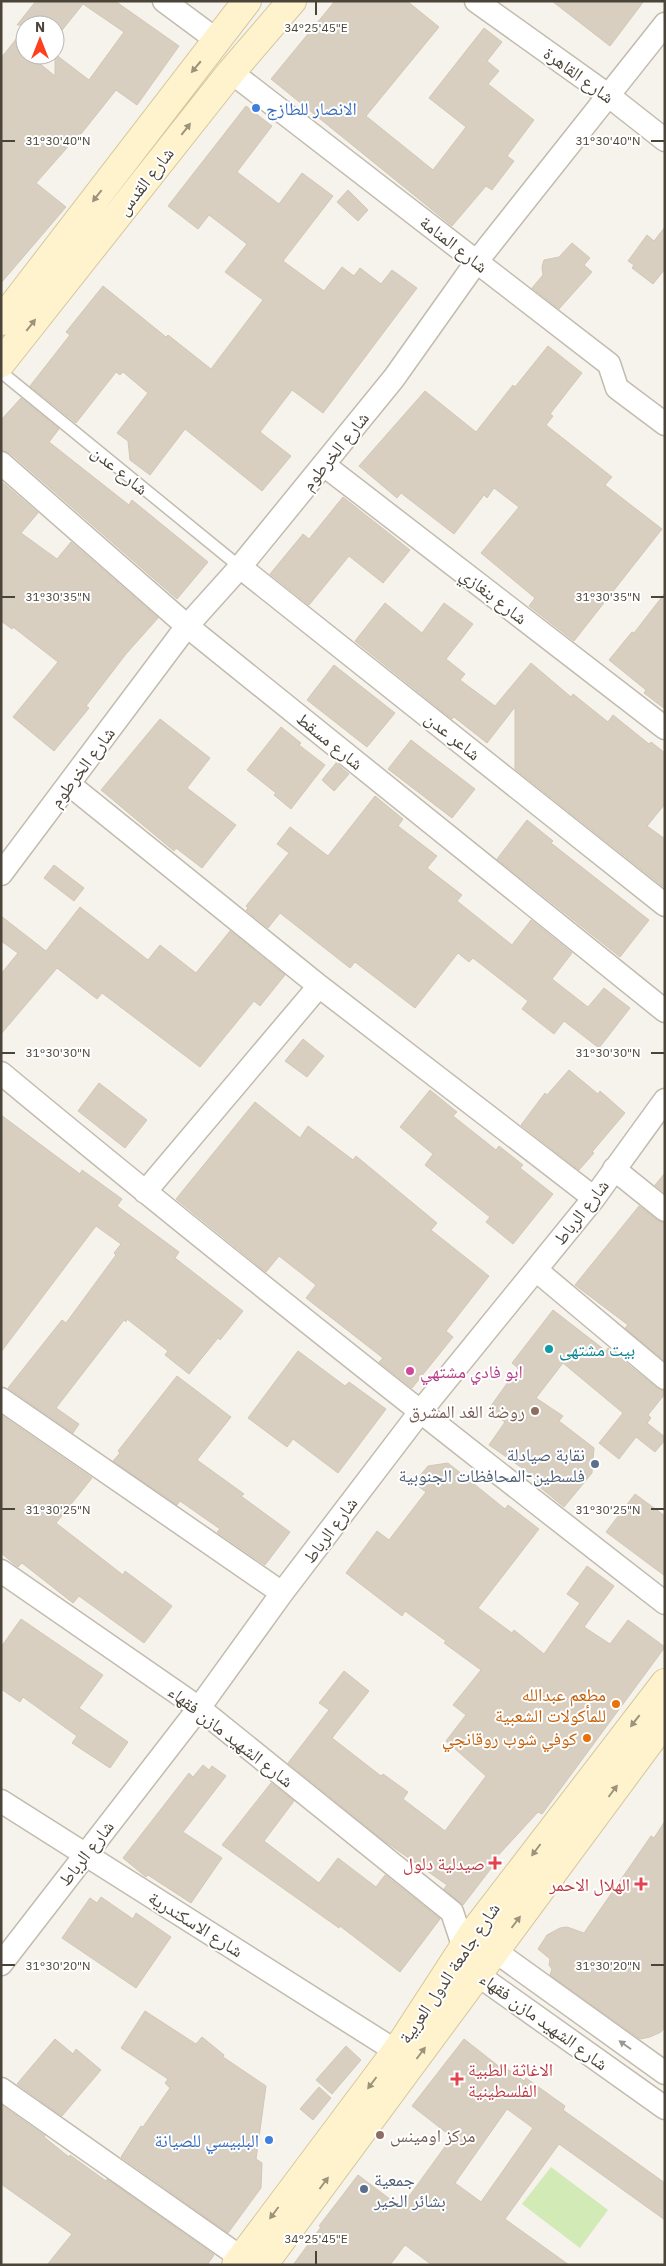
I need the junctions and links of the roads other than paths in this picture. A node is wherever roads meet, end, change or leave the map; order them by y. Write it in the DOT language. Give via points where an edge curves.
graph roads {
  1 [pos="164,1"];
  2 [pos="247,1"];
  3 [pos="292,1"];
  4 [pos="483,4"];
  5 [pos="665,24"];
  6 [pos="218,41"];
  7 [pos="231,72"];
  8 [pos="609,96"];
  9 [pos="665,140"];
  10 [pos="477,261"];
  11 [pos="1,321"];
  12 [pos="1,364"];
  13 [pos="1,372"];
  14 [pos="665,424"];
  15 [pos="1,463"];
  16 [pos="324,465"];
  17 [pos="240,567"];
  18 [pos="187,626"];
  19 [pos="665,728"];
  20 [pos="70,785"];
  21 [pos="1,874"];
  22 [pos="665,906"];
  23 [pos="319,986"];
  24 [pos="665,1010"];
  25 [pos="1,1073"];
  26 [pos="665,1100"];
  27 [pos="614,1169"];
  28 [pos="145,1192"];
  29 [pos="594,1198"];
  30 [pos="665,1210"];
  31 [pos="536,1270"];
  32 [pos="665,1378"];
  33 [pos="1,1398"];
  34 [pos="420,1412"];
  35 [pos="1,1571"];
  36 [pos="282,1593"];
  37 [pos="665,1602"];
  38 [pos="665,1683"];
  39 [pos="198,1708"];
  40 [pos="665,1721"];
  41 [pos="1,1801"];
  42 [pos="85,1854"];
  43 [pos="471,1952"];
  44 [pos="494,1952"];
  45 [pos="1,1964"];
  46 [pos="391,2048"];
  47 [pos="664,2070"];
  48 [pos="1,2088"];
  49 [pos="665,2108"];
  50 [pos="246,2262"];
  1 -- 6 [label="street"];
  2 -- 6 [label="main road, شارع القدس"];
  3 -- 7 [label="main road, شارع القدس"];
  4 -- 8 [label="street, شارع القاهرة"];
  5 -- 8 [label="street, شارع الخرطوم"];
  6 -- 11 [label="main road, شارع القدس, one-way"];
  7 -- 10 [label="street, شارع المنامة"];
  12 -- 7 [label="main road, شارع القدس, one-way"];
  8 -- 9 [label="street, شارع القاهرة"];
  8 -- 10 [label="street, شارع الخرطوم"];
  10 -- 14 [label="street, شارع المنامة" via="609,364 617,388"];
  10 -- 16 [label="street, شارع الخرطوم" via="394,378"];
  13 -- 17 [label="lane, شارع عدن"];
  15 -- 18 [label="street, شارع مسقط"];
  16 -- 17 [label="street, شارع الخرطوم"];
  16 -- 19 [label="street, شارع بنغازي"];
  17 -- 18 [label="street, شارع الخرطوم"];
  17 -- 22 [label="street, شاعر عدن"];
  18 -- 20 [label="street, شارع الخرطوم"];
  18 -- 24 [label="street, شارع مسقط"];
  20 -- 21 [label="street, شارع الخرطوم"];
  20 -- 23 [label="street"];
  23 -- 28 [label="street"];
  23 -- 29 [label="street"];
  25 -- 28 [label="street"];
  26 -- 27 [label="street, شارع الرباط"];
  27 -- 29 [label="street, شارع الرباط"];
  27 -- 30 [label="street"];
  28 -- 34 [label="street"];
  29 -- 31 [label="street, شارع الرباط"];
  31 -- 32 [label="street"];
  31 -- 34 [label="street, شارع الرباط"];
  33 -- 36 [label="street"];
  34 -- 36 [label="street, شارع الرباط"];
  34 -- 37 [label="street"];
  35 -- 39 [label="street, شارع الشهيد مازن فقهاء"];
  36 -- 39 [label="street, شارع الرباط"];
  38 -- 43 [label="main road, شارع جامعة الدول العربية, one-way"];
  39 -- 42 [label="street, شارع الرباط"];
  39 -- 43 [label="street, شارع الشهيد مازن فقهاء" via="452,1912"];
  44 -- 40 [label="main road, شارع جامعة الدول العربية, one-way"];
  41 -- 42 [label="street, شارع الاسكندرية"];
  42 -- 45 [label="street, شارع الرباط"];
  42 -- 46 [label="street, شارع الاسكندرية"];
  43 -- 44 [label="main road, شارع جامعة الدول العربية"];
  43 -- 49 [label="street, شارع الشهيد مازن فقهاء"];
  43 -- 50 [label="main road, شارع جامعة الدول العربية"];
  47 -- 44 [label="street, شارع الشهيد مازن فقهاء, one-way"];
  48 -- 50 [label="street"];
}
